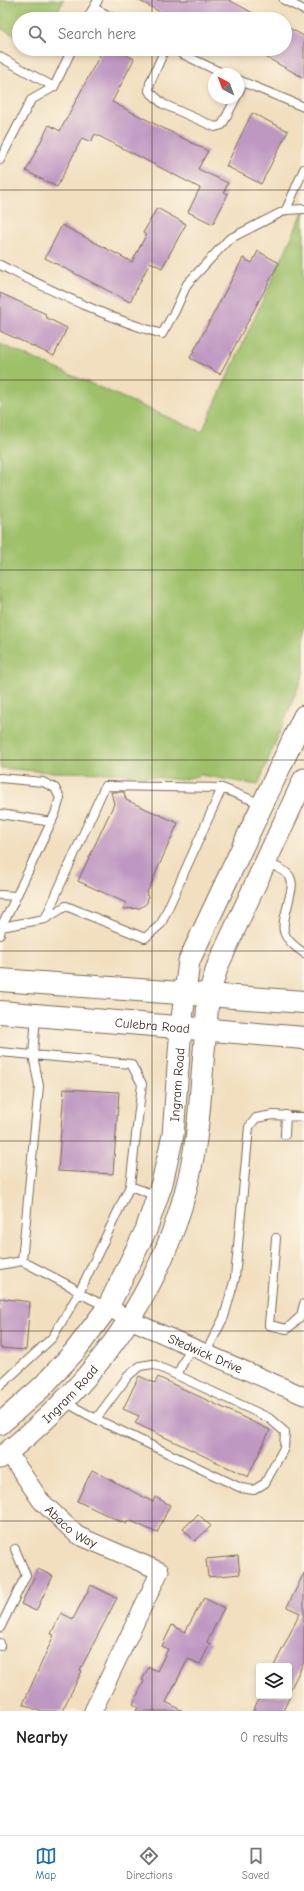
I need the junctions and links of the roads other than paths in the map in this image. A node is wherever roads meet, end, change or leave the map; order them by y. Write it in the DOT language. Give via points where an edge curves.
graph roads {
  1 [pos="98,0"];
  2 [pos="284,0"];
  3 [pos="94,8"];
  4 [pos="304,10"];
  5 [pos="91,12"];
  6 [pos="102,12"];
  7 [pos="69,56"];
  8 [pos="162,56"];
  9 [pos="187,56"];
  10 [pos="0,58"];
  11 [pos="212,68"];
  12 [pos="244,82"];
  13 [pos="54,87"];
  14 [pos="233,104"];
  15 [pos="304,107"];
  16 [pos="0,160"];
  17 [pos="304,169"];
  18 [pos="286,210"];
  19 [pos="304,210"];
  20 [pos="0,265"];
  21 [pos="304,716"];
  22 [pos="0,778"];
  23 [pos="304,779"];
  24 [pos="222,788"];
  25 [pos="263,805"];
  26 [pos="0,814"];
  27 [pos="52,822"];
  28 [pos="266,862"];
  29 [pos="0,895"];
  30 [pos="16,896"];
  31 [pos="45,919"];
  32 [pos="0,930"];
  33 [pos="304,954"];
  34 [pos="0,980"];
  35 [pos="184,993"];
  36 [pos="209,995"];
  37 [pos="304,1002"];
  38 [pos="0,1012"];
  39 [pos="36,1015"];
  40 [pos="181,1027"];
  41 [pos="206,1029"];
  42 [pos="304,1038"];
  43 [pos="0,1052"];
  44 [pos="33,1055"];
  45 [pos="286,1115"];
  46 [pos="304,1117"];
  47 [pos="284,1136"];
  48 [pos="130,1186"];
  49 [pos="157,1196"];
  50 [pos="276,1238"];
  51 [pos="22,1261"];
  52 [pos="0,1265"];
  53 [pos="79,1293"];
  54 [pos="304,1304"];
  55 [pos="108,1307"];
  56 [pos="130,1320"];
  57 [pos="198,1349"];
  58 [pos="177,1375"];
  59 [pos="0,1386"];
  60 [pos="304,1396"];
  61 [pos="65,1402"];
  62 [pos="2,1417"];
  63 [pos="96,1419"];
  64 [pos="4,1455"];
  65 [pos="15,1549"];
  66 [pos="0,1628"];
  67 [pos="93,1711"];
  1 -- 3 [label="lane"];
  2 -- 4 [label="lane"];
  3 -- 5 [label="lane"];
  3 -- 6 [label="lane"];
  7 -- 13 [label="lane"];
  8 -- 14 [label="lane" via="149,91 162,104 215,127 222,125"];
  9 -- 11 [label="lane"];
  10 -- 13 [label="lane"];
  12 -- 15 [label="lane"];
  13 -- 16 [label="lane" via="31,100"];
  17 -- 18 [label="lane"];
  18 -- 19 [label="lane"];
  18 -- 20 [label="lane" via="229,239 186,284 162,334 140,328 61,295"];
  21 -- 25 [label="street, Ingram Road"];
  22 -- 27 [label="lane" via="43,782 55,788 60,798"];
  23 -- 28 [label="street, Ingram Road"];
  24 -- 25 [label="lane"];
  24 -- 31 [label="lane" via="105,786"];
  24 -- 31 [label="lane" via="161,924 145,938 66,906"];
  25 -- 35 [label="street, Ingram Road" via="190,961"];
  26 -- 27 [label="lane"];
  27 -- 30 [label="lane"];
  28 -- 33 [label="lane" via="290,876 292,886 282,929 286,939"];
  28 -- 36 [label="street, Ingram Road" via="218,965"];
  29 -- 30 [label="lane"];
  30 -- 32 [label="lane"];
  31 -- 32 [label="lane"];
  34 -- 35 [label="main road"];
  35 -- 36 [label="main road"];
  35 -- 40 [label="street, Ingram Road"];
  36 -- 37 [label="main road"];
  36 -- 41 [label="street, Ingram Road"];
  38 -- 39 [label="main road, Culebra Road"];
  39 -- 40 [label="main road, Culebra Road"];
  39 -- 44 [label="lane"];
  40 -- 41 [label="main road, Culebra Road"];
  40 -- 49 [label="street, Ingram Road" via="173,1135"];
  41 -- 42 [label="main road, Culebra Road"];
  41 -- 56 [label="street, Ingram Road" via="196,1139 186,1194 170,1241"];
  43 -- 44 [label="lane"];
  44 -- 48 [label="lane" via="130,1064 142,1084"];
  44 -- 51 [label="lane" via="39,1086"];
  45 -- 46 [label="lane"];
  45 -- 47 [label="lane"];
  45 -- 57 [label="lane" via="256,1118 249,1127 235,1278 224,1317"];
  48 -- 49 [label="lane"];
  48 -- 53 [label="lane"];
  49 -- 55 [label="street, Ingram Road" via="146,1230"];
  50 -- 54 [label="lane" via="269,1325 287,1329 301,1316"];
  51 -- 52 [label="lane"];
  51 -- 53 [label="lane"];
  53 -- 55 [label="lane"];
  53 -- 59 [label="lane" via="52,1338"];
  55 -- 56 [label="street, Stedwick Drive"];
  55 -- 62 [label="street, Ingram Road" via="75,1351 42,1387"];
  56 -- 57 [label="street, Stedwick Drive"];
  56 -- 61 [label="street, Ingram Road" via="98,1364"];
  57 -- 58 [label="lane"];
  57 -- 60 [label="street, Stedwick Drive"];
  58 -- 63 [label="lane" via="153,1364 140,1366 128,1376"];
  58 -- 63 [label="lane" via="269,1418 285,1432 284,1448 265,1483 254,1490 241,1488"];
  61 -- 63 [label="lane"];
  61 -- 64 [label="street, Ingram Road"];
  64 -- 67 [label="street, Abaco Way" via="41,1501 77,1535 160,1571"];
  65 -- 66 [label="lane" via="26,1575"];
}
